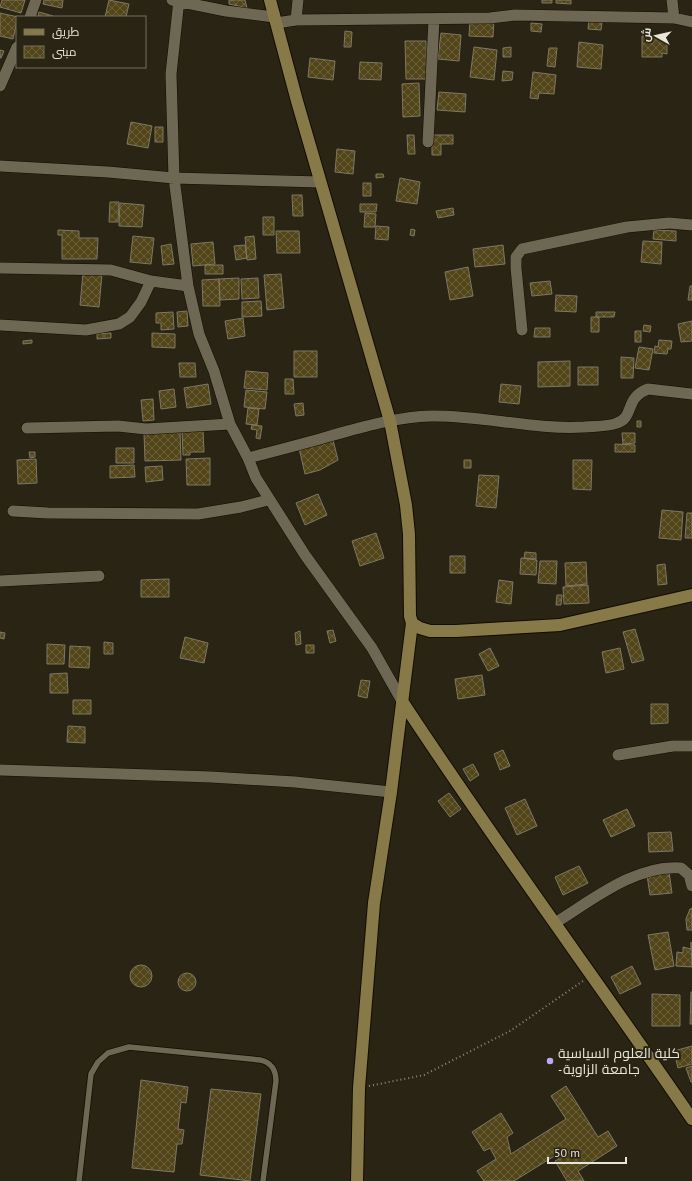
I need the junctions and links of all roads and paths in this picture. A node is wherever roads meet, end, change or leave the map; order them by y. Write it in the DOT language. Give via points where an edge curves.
graph roads {
  1 [pos="36,0"];
  2 [pos="270,0"];
  3 [pos="298,0"];
  4 [pos="672,0"];
  5 [pos="176,1"];
  6 [pos="30,16"];
  7 [pos="674,18"];
  8 [pos="434,19"];
  9 [pos="275,20"];
  10 [pos="296,20"];
  11 [pos="692,22"];
  12 [pos="16,48"];
  13 [pos="0,86"];
  14 [pos="428,142"];
  15 [pos="0,166"];
  16 [pos="174,178"];
  17 [pos="320,182"];
  18 [pos="692,225"];
  19 [pos="0,268"];
  20 [pos="151,281"];
  21 [pos="188,286"];
  22 [pos="0,326"];
  23 [pos="522,330"];
  24 [pos="692,394"];
  25 [pos="390,421"];
  26 [pos="230,424"];
  27 [pos="27,428"];
  28 [pos="248,458"];
  29 [pos="268,500"];
  30 [pos="13,511"];
  31 [pos="99,576"];
  32 [pos="0,581"];
  33 [pos="692,595"];
  34 [pos="412,623"];
  35 [pos="402,701"];
  36 [pos="692,746"];
  37 [pos="618,755"];
  38 [pos="0,770"];
  39 [pos="391,792"];
  40 [pos="692,886"];
  41 [pos="555,923"];
  42 [pos="592,974"];
  43 [pos="359,1088"];
  44 [pos="692,1119"];
  45 [pos="79,1181"];
  46 [pos="263,1181"];
  47 [pos="357,1181"];
  1 -- 6 [label="street"];
  2 -- 9 [label="street"];
  3 -- 10 [label="street"];
  4 -- 7 [label="street"];
  5 -- 9 [label="street"];
  5 -- 16 [label="street" via="171,74"];
  7 -- 8 [label="street" via="515,15"];
  7 -- 11 [label="street"];
  8 -- 10 [label="street"];
  8 -- 14 [label="street"];
  9 -- 10 [label="street"];
  9 -- 17 [label="street"];
  12 -- 13 [label="street"];
  15 -- 16 [label="street"];
  16 -- 17 [label="street"];
  16 -- 21 [label="street"];
  17 -- 25 [label="street"];
  18 -- 23 [label="street" via="669,223 626,227 522,249 516,257 516,268"];
  19 -- 20 [label="street" via="111,270"];
  20 -- 21 [label="street"];
  20 -- 22 [label="street" via="130,317 119,324 86,330"];
  21 -- 26 [label="street" via="199,334 214,371"];
  24 -- 25 [label="street" via="648,390 642,392 636,395 625,418 618,423 605,426 562,428 431,416"];
  25 -- 28 [label="street"];
  25 -- 34 [label="street" via="406,512"];
  26 -- 27 [label="street" via="146,429 118,426"];
  26 -- 28 [label="street"];
  28 -- 29 [label="street"];
  29 -- 30 [label="street" via="198,514"];
  29 -- 35 [label="street" via="372,648"];
  31 -- 32 [label="street"];
  33 -- 34 [label="street" via="560,625 456,632 420,628"];
  34 -- 35 [label="street"];
  35 -- 39 [label="street"];
  35 -- 41 [label="street"];
  36 -- 37 [label="street" via="673,746"];
  38 -- 39 [label="street" via="211,777"];
  39 -- 43 [label="street" via="374,903"];
  40 -- 41 [label="street" via="689,874 681,868 649,870"];
  41 -- 42 [label="street"];
  42 -- 43 [label="path" via="510,1031 424,1075"];
  42 -- 44 [label="street"];
  43 -- 47 [label="street"];
  45 -- 46 [label="lane" via="91,1074 98,1062 108,1053 129,1047 260,1060 271,1066 276,1073 276,1081"];
}
